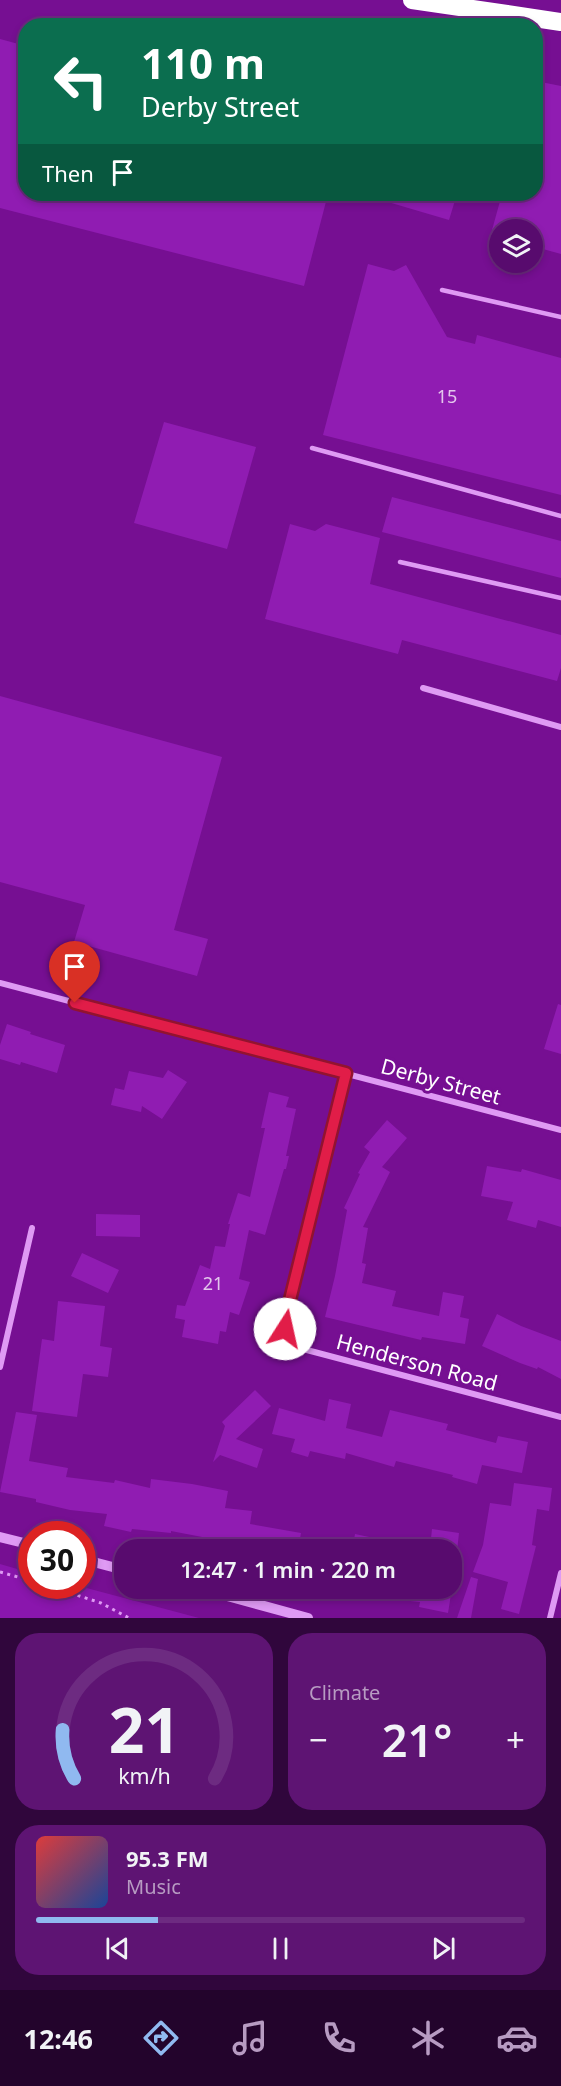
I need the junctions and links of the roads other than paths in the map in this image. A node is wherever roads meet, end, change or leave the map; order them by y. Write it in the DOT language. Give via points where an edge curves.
graph roads {
  1 [pos="412,0"];
  2 [pos="534,18"];
  3 [pos="543,19"];
  4 [pos="561,22"];
  5 [pos="442,291"];
  6 [pos="561,317"];
  7 [pos="312,448"];
  8 [pos="561,516"];
  9 [pos="400,562"];
  10 [pos="561,598"];
  11 [pos="423,688"];
  12 [pos="561,727"];
  13 [pos="0,983"];
  14 [pos="346,1073"];
  15 [pos="561,1130"];
  16 [pos="32,1228"];
  17 [pos="0,1367"];
  18 [pos="561,1417"];
  19 [pos="0,1537"];
  20 [pos="18,1542"];
  21 [pos="96,1563"];
  22 [pos="114,1567"];
  23 [pos="561,1573"];
  24 [pos="238,1599"];
  25 [pos="308,1618"];
  26 [pos="550,1618"];
  1 -- 2 [label="highway"];
  3 -- 4 [label="highway"];
  5 -- 6 [label="lane"];
  7 -- 8 [label="lane"];
  9 -- 10 [label="lane"];
  11 -- 12 [label="street"];
  13 -- 14 [label="street, Derby Street"];
  14 -- 15 [label="street, Derby Street"];
  14 -- 18 [label="street, Henderson Road" via="286,1316 287,1337 303,1349"];
  16 -- 17 [label="street"];
  19 -- 20 [label="street"];
  21 -- 22 [label="street"];
  23 -- 26 [label="street"];
  24 -- 25 [label="street"];
}
